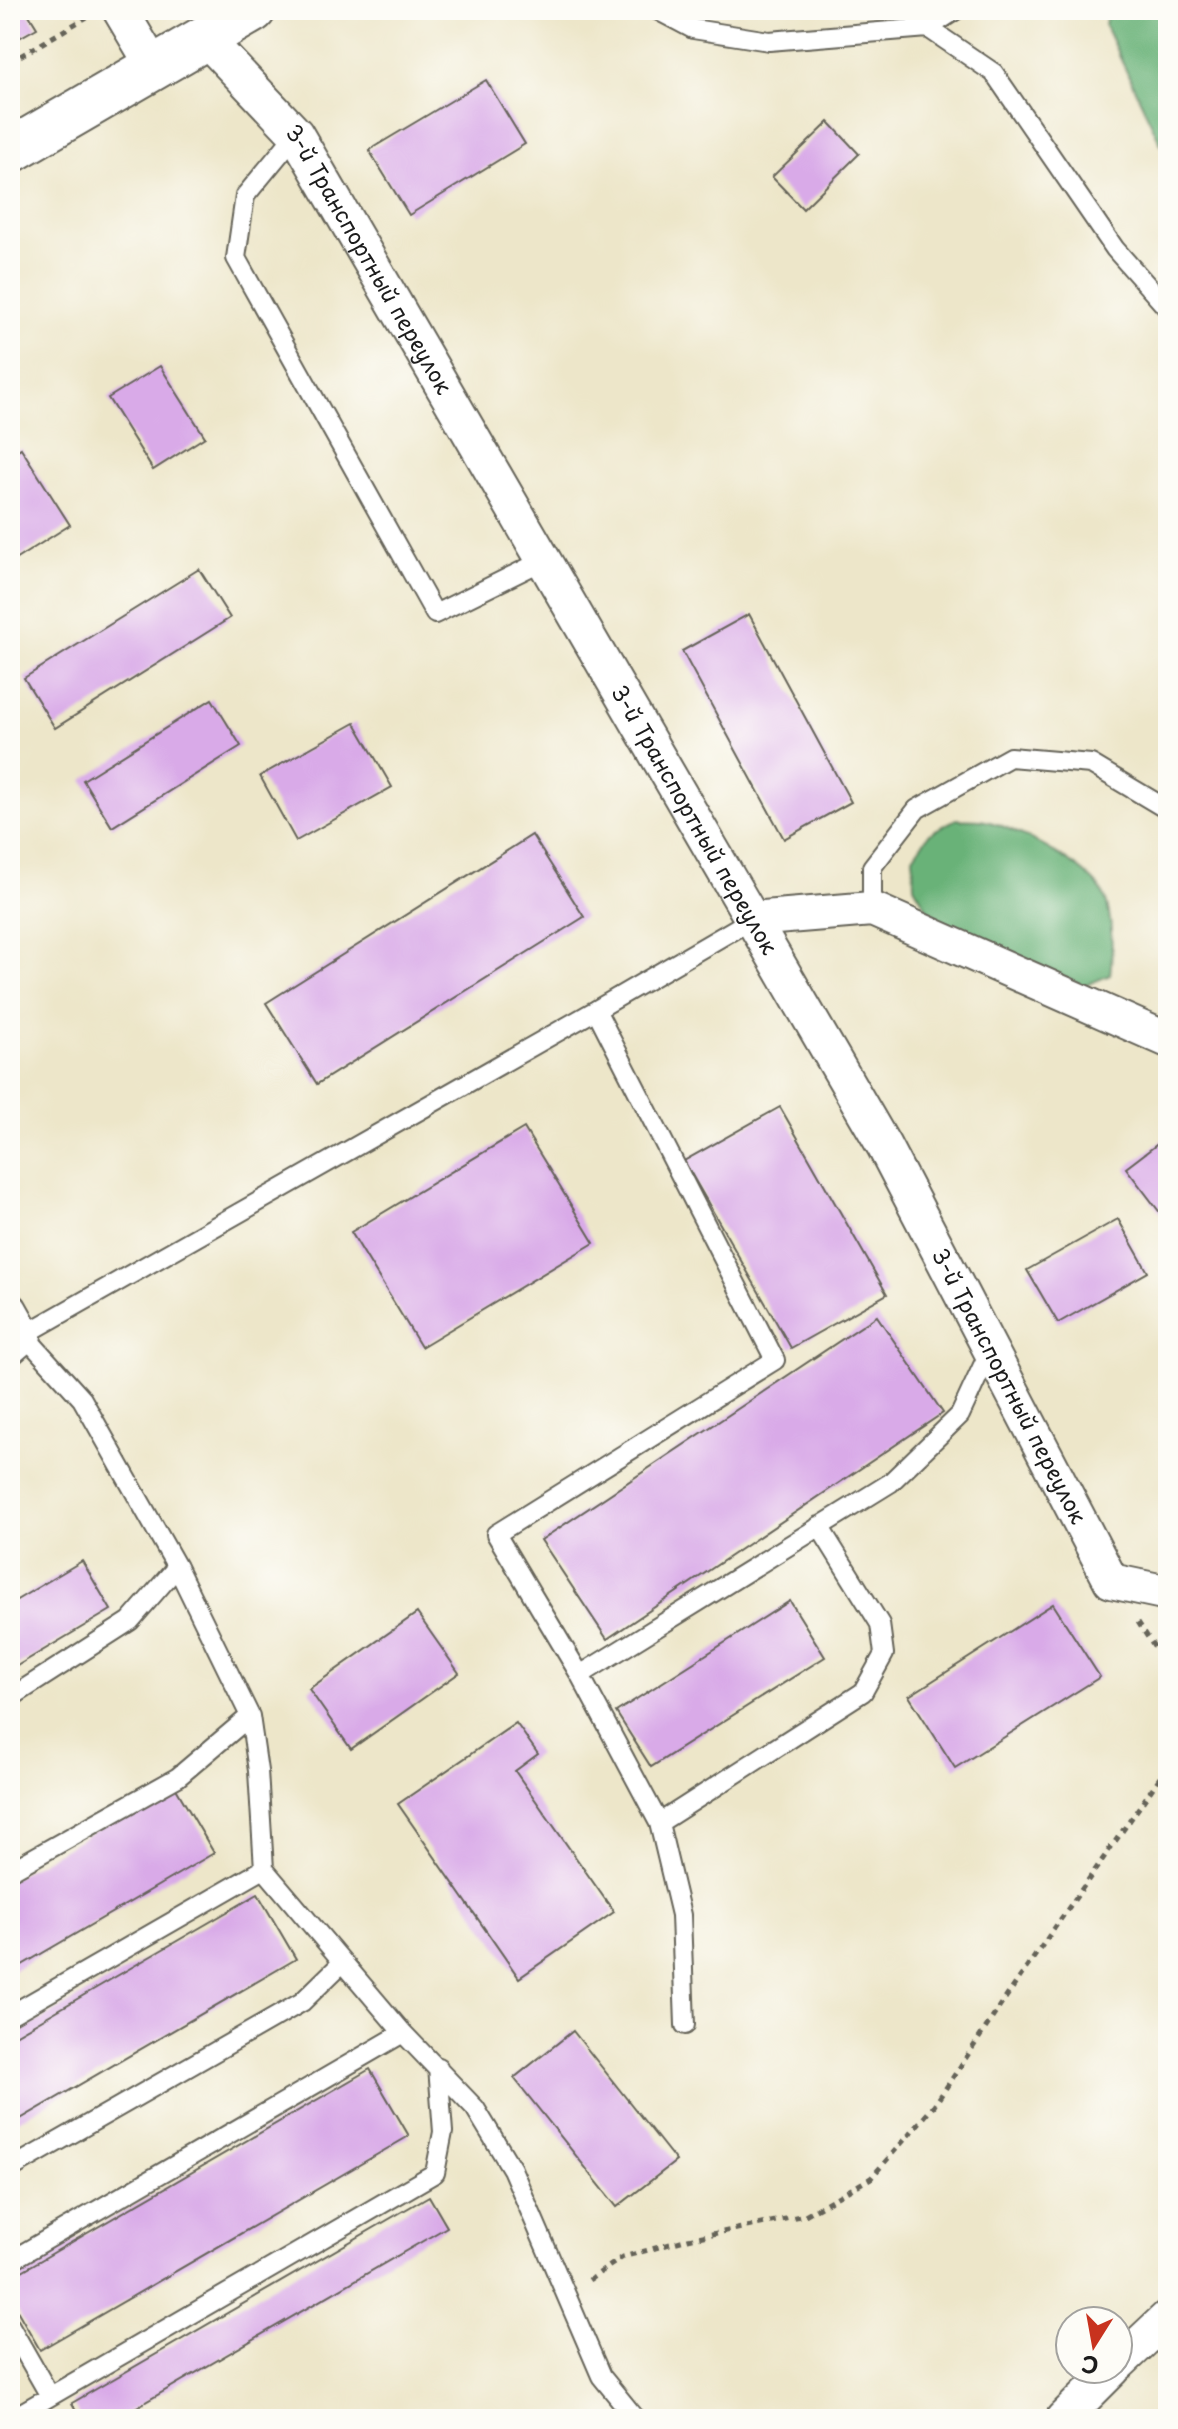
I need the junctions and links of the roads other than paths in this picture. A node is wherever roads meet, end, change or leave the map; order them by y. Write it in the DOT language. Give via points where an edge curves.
graph roads {
  1 [pos="120,10"];
  2 [pos="253,10"];
  3 [pos="657,10"];
  4 [pos="956,10"];
  5 [pos="928,28"];
  6 [pos="206,39"];
  7 [pos="155,69"];
  8 [pos="296,134"];
  9 [pos="10,151"];
  10 [pos="1168,309"];
  11 [pos="544,560"];
  12 [pos="1168,810"];
  13 [pos="872,909"];
  14 [pos="752,919"];
  15 [pos="596,1010"];
  16 [pos="1168,1040"];
  17 [pos="15,1331"];
  18 [pos="990,1350"];
  19 [pos="819,1526"];
  20 [pos="177,1567"];
  21 [pos="1168,1593"];
  22 [pos="580,1675"];
  23 [pos="10,1698"];
  24 [pos="250,1716"];
  25 [pos="659,1823"];
  26 [pos="264,1869"];
  27 [pos="10,1871"];
  28 [pos="342,1963"];
  29 [pos="10,2015"];
  30 [pos="685,2025"];
  31 [pos="403,2033"];
  32 [pos="438,2067"];
  33 [pos="10,2169"];
  34 [pos="10,2261"];
  35 [pos="1168,2317"];
  36 [pos="10,2326"];
  37 [pos="1134,2349"];
  38 [pos="1097,2385"];
  39 [pos="50,2396"];
  40 [pos="11,2419"];
  41 [pos="636,2419"];
  42 [pos="1063,2419"];
  1 -- 7 [label="street"];
  2 -- 6 [label="main road"];
  3 -- 5 [label="lane" via="693,29 769,41"];
  4 -- 5 [label="lane"];
  5 -- 10 [label="lane" via="994,73 1115,249"];
  6 -- 7 [label="main road"];
  6 -- 8 [label="street, 3-й Транспортный переулок"];
  7 -- 9 [label="main road"];
  8 -- 11 [label="street, 3-й Транспортный переулок"];
  8 -- 11 [label="lane" via="245,196 236,258 435,614"];
  11 -- 14 [label="street, 3-й Транспортный переулок"];
  12 -- 13 [label="lane" via="1091,764 1010,757 917,809 872,867"];
  13 -- 14 [label="street"];
  13 -- 16 [label="street"];
  14 -- 15 [label="lane"];
  14 -- 18 [label="street, 3-й Транспортный переулок" via="884,1146"];
  15 -- 17 [label="lane"];
  15 -- 22 [label="lane" via="775,1360 496,1534"];
  17 -- 20 [label="lane" via="82,1399"];
  18 -- 19 [label="lane" via="960,1415 890,1483"];
  18 -- 21 [label="street, 3-й Транспортный переулок" via="1111,1581"];
  19 -- 22 [label="lane"];
  19 -- 25 [label="lane" via="880,1624 884,1654 863,1692"];
  20 -- 23 [label="lane" via="130,1621"];
  20 -- 24 [label="lane"];
  22 -- 25 [label="lane"];
  24 -- 26 [label="lane"];
  24 -- 27 [label="lane" via="178,1777"];
  25 -- 30 [label="lane" via="681,1915"];
  26 -- 28 [label="lane"];
  26 -- 29 [label="lane"];
  28 -- 31 [label="lane"];
  28 -- 33 [label="lane" via="302,2002"];
  31 -- 32 [label="lane"];
  31 -- 34 [label="lane"];
  32 -- 39 [label="lane" via="443,2132 435,2173"];
  32 -- 41 [label="lane" via="475,2108 512,2169 601,2376"];
  35 -- 37 [label="street"];
  36 -- 39 [label="lane"];
  38 -- 42 [label="street"];
  39 -- 40 [label="lane"];
}
